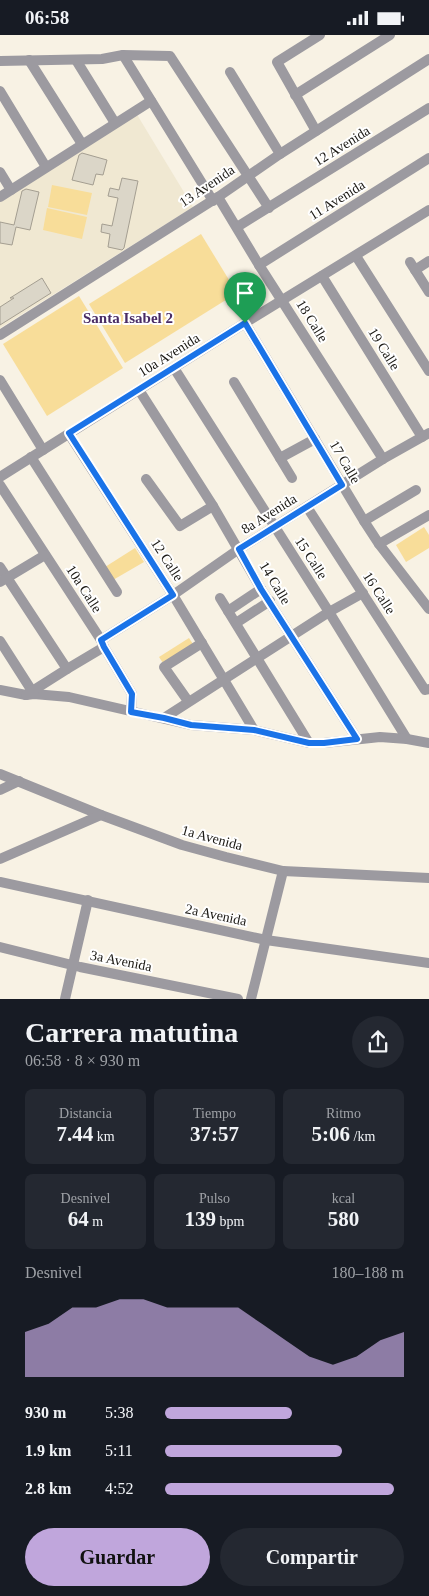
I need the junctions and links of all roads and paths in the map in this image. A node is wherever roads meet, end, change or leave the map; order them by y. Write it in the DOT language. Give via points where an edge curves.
graph roads {
  1 [pos="320,35"];
  2 [pos="390,35"];
  3 [pos="123,55"];
  4 [pos="429,59"];
  5 [pos="29,60"];
  6 [pos="76,60"];
  7 [pos="0,61"];
  8 [pos="230,72"];
  9 [pos="0,91"];
  10 [pos="296,95"];
  11 [pos="151,101"];
  12 [pos="429,108"];
  13 [pos="115,123"];
  14 [pos="316,131"];
  15 [pos="82,145"];
  16 [pos="280,154"];
  17 [pos="429,158"];
  18 [pos="46,167"];
  19 [pos="0,172"];
  20 [pos="248,175"];
  21 [pos="11,190"];
  22 [pos="0,197"];
  23 [pos="215,199"];
  24 [pos="269,208"];
  25 [pos="428,214"];
  26 [pos="237,227"];
  27 [pos="356,256"];
  28 [pos="429,261"];
  29 [pos="259,265"];
  30 [pos="322,276"];
  31 [pos="426,279"];
  32 [pos="429,292"];
  33 [pos="283,300"];
  34 [pos="245,323"];
  35 [pos="0,335"];
  36 [pos="426,359"];
  37 [pos="174,368"];
  38 [pos="429,371"];
  39 [pos="0,380"];
  40 [pos="234,382"];
  41 [pos="139,390"];
  42 [pos="69,433"];
  43 [pos="426,435"];
  44 [pos="315,439"];
  45 [pos="43,450"];
  46 [pos="31,457"];
  47 [pos="280,458"];
  48 [pos="383,459"];
  49 [pos="0,477"];
  50 [pos="292,478"];
  51 [pos="146,479"];
  52 [pos="0,485"];
  53 [pos="342,485"];
  54 [pos="416,490"];
  55 [pos="213,506"];
  56 [pos="307,507"];
  57 [pos="429,515"];
  58 [pos="364,521"];
  59 [pos="274,527"];
  60 [pos="379,544"];
  61 [pos="239,549"];
  62 [pos="45,555"];
  63 [pos="0,567"];
  64 [pos="3,580"];
  65 [pos="261,589"];
  66 [pos="117,592"];
  67 [pos="363,593"];
  68 [pos="173,595"];
  69 [pos="220,598"];
  70 [pos="270,601"];
  71 [pos="429,609"];
  72 [pos="228,611"];
  73 [pos="329,612"];
  74 [pos="236,623"];
  75 [pos="291,637"];
  76 [pos="0,641"];
  77 [pos="202,643"];
  78 [pos="103,644"];
  79 [pos="258,657"];
  80 [pos="67,669"];
  81 [pos="224,679"];
  82 [pos="429,689"];
  83 [pos="0,690"];
  84 [pos="29,693"];
  85 [pos="188,701"];
  86 [pos="131,712"];
  87 [pos="164,718"];
  88 [pos="254,730"];
  89 [pos="357,739"];
  90 [pos="407,739"];
  91 [pos="309,743"];
  92 [pos="429,743"];
  93 [pos="0,774"];
  94 [pos="18,781"];
  95 [pos="0,790"];
  96 [pos="101,815"];
  97 [pos="0,859"];
  98 [pos="283,871"];
  99 [pos="429,878"];
  100 [pos="0,882"];
  101 [pos="88,901"];
  102 [pos="266,940"];
  103 [pos="0,947"];
  104 [pos="429,963"];
  105 [pos="73,965"];
  106 [pos="66,999"];
  107 [pos="238,999"];
  108 [pos="251,999"];
  1 -- 10 [label="street" via="277,62"];
  2 -- 10 [label="street"];
  3 -- 6 [label="street"];
  3 -- 11 [label="street, 18 Calle"];
  3 -- 20 [label="street" via="170,55"];
  4 -- 14 [label="street, 13 Avenida"];
  5 -- 6 [label="street"];
  5 -- 7 [label="street"];
  5 -- 15 [label="street"];
  6 -- 13 [label="street"];
  8 -- 16 [label="street"];
  9 -- 18 [label="street"];
  10 -- 14 [label="street"];
  11 -- 13 [label="street"];
  11 -- 23 [label="street, 18 Calle"];
  12 -- 24 [label="street, 12 Avenida"];
  13 -- 15 [label="street"];
  14 -- 16 [label="street, 13 Avenida"];
  15 -- 18 [label="street"];
  16 -- 20 [label="street, 13 Avenida"];
  17 -- 29 [label="street, 11 Avenida"];
  18 -- 21 [label="street"];
  19 -- 21 [label="street"];
  20 -- 23 [label="street, 13 Avenida"];
  20 -- 24 [label="street"];
  21 -- 22 [label="street"];
  23 -- 26 [label="street, 18 Calle"];
  23 -- 35 [label="street, 13 Avenida"];
  24 -- 26 [label="street, 12 Avenida"];
  25 -- 27 [label="street, 10a Avenida"];
  26 -- 29 [label="street, 18 Calle"];
  27 -- 30 [label="street, 10a Avenida"];
  27 -- 36 [label="street"];
  28 -- 31 [label="street" via="412,266"];
  29 -- 33 [label="street, 18 Calle"];
  30 -- 33 [label="street, 10a Avenida"];
  30 -- 43 [label="street, 19 Calle"];
  31 -- 32 [label="street"];
  33 -- 34 [label="street, 10a Avenida"];
  33 -- 48 [label="street, 18 Calle"];
  34 -- 37 [label="street, 10a Avenida"];
  34 -- 44 [label="street, 17 Calle"];
  36 -- 38 [label="street"];
  37 -- 41 [label="street, 10a Avenida"];
  37 -- 59 [label="street, 15 Calle"];
  39 -- 45 [label="street"];
  40 -- 47 [label="street"];
  41 -- 42 [label="street, 10a Avenida"];
  41 -- 55 [label="street, 14 Calle"];
  42 -- 45 [label="street, 10a Avenida"];
  42 -- 68 [label="street, 12 Calle"];
  43 -- 48 [label="street, 8a Avenida"];
  44 -- 47 [label="street"];
  44 -- 53 [label="street, 17 Calle"];
  45 -- 46 [label="street, 10a Avenida"];
  46 -- 49 [label="street, 10a Avenida"];
  46 -- 66 [label="street"];
  47 -- 50 [label="street"];
  48 -- 53 [label="street, 8a Avenida"];
  51 -- 55 [label="street" via="180,526"];
  52 -- 62 [label="street, 10a Calle"];
  53 -- 56 [label="street, 8a Avenida"];
  53 -- 58 [label="street, 17 Calle"];
  54 -- 58 [label="street"];
  55 -- 61 [label="street, 14 Calle"];
  56 -- 59 [label="street, 8a Avenida"];
  56 -- 67 [label="street, 16 Calle"];
  57 -- 60 [label="street"];
  58 -- 60 [label="street, 17 Calle"];
  59 -- 61 [label="street, 8a Avenida"];
  59 -- 73 [label="street, 15 Calle"];
  60 -- 71 [label="street, 17 Calle"];
  61 -- 65 [label="street, 14 Calle"];
  61 -- 68 [label="street, 8a Avenida"];
  62 -- 64 [label="street"];
  62 -- 78 [label="street, 10a Calle"];
  63 -- 64 [label="street"];
  64 -- 80 [label="street"];
  65 -- 70 [label="street, 14 Calle"];
  65 -- 72 [label="street"];
  67 -- 73 [label="street"];
  67 -- 82 [label="street, 16 Calle" via="425,690"];
  68 -- 77 [label="street, 12 Calle"];
  68 -- 78 [label="street, 8a Avenida"];
  69 -- 72 [label="street"];
  70 -- 74 [label="street"];
  70 -- 75 [label="street, 14 Calle"];
  72 -- 74 [label="street"];
  73 -- 75 [label="street"];
  73 -- 90 [label="street, 15 Calle"];
  74 -- 79 [label="street"];
  75 -- 79 [label="street"];
  75 -- 89 [label="street, 14 Calle"];
  76 -- 84 [label="street"];
  77 -- 81 [label="street, 12 Calle"];
  77 -- 85 [label="street" via="164,667"];
  78 -- 80 [label="street, 8a Avenida"];
  78 -- 86 [label="street, 10a Calle" via="132,694"];
  79 -- 81 [label="street"];
  79 -- 91 [label="street"];
  80 -- 84 [label="street, 8a Avenida"];
  81 -- 85 [label="street"];
  81 -- 88 [label="street, 12 Calle"];
  83 -- 84 [label="street"];
  84 -- 86 [label="street" via="68,697"];
  85 -- 87 [label="street"];
  86 -- 87 [label="street"];
  87 -- 88 [label="street" via="191,725"];
  88 -- 91 [label="street"];
  89 -- 90 [label="street"];
  89 -- 91 [label="street"];
  90 -- 92 [label="street"];
  93 -- 94 [label="street, 1a Avenida"];
  94 -- 95 [label="street"];
  94 -- 96 [label="street, 1a Avenida"];
  96 -- 97 [label="street"];
  96 -- 98 [label="street, 1a Avenida" via="182,845"];
  98 -- 99 [label="street, 1a Avenida"];
  98 -- 102 [label="street"];
  100 -- 101 [label="street, 2a Avenida"];
  101 -- 102 [label="street, 2a Avenida"];
  101 -- 105 [label="street"];
  102 -- 104 [label="street, 2a Avenida"];
  102 -- 108 [label="street"];
  103 -- 105 [label="street, 3a Avenida"];
  105 -- 106 [label="street"];
  105 -- 107 [label="street, 3a Avenida"];
}
